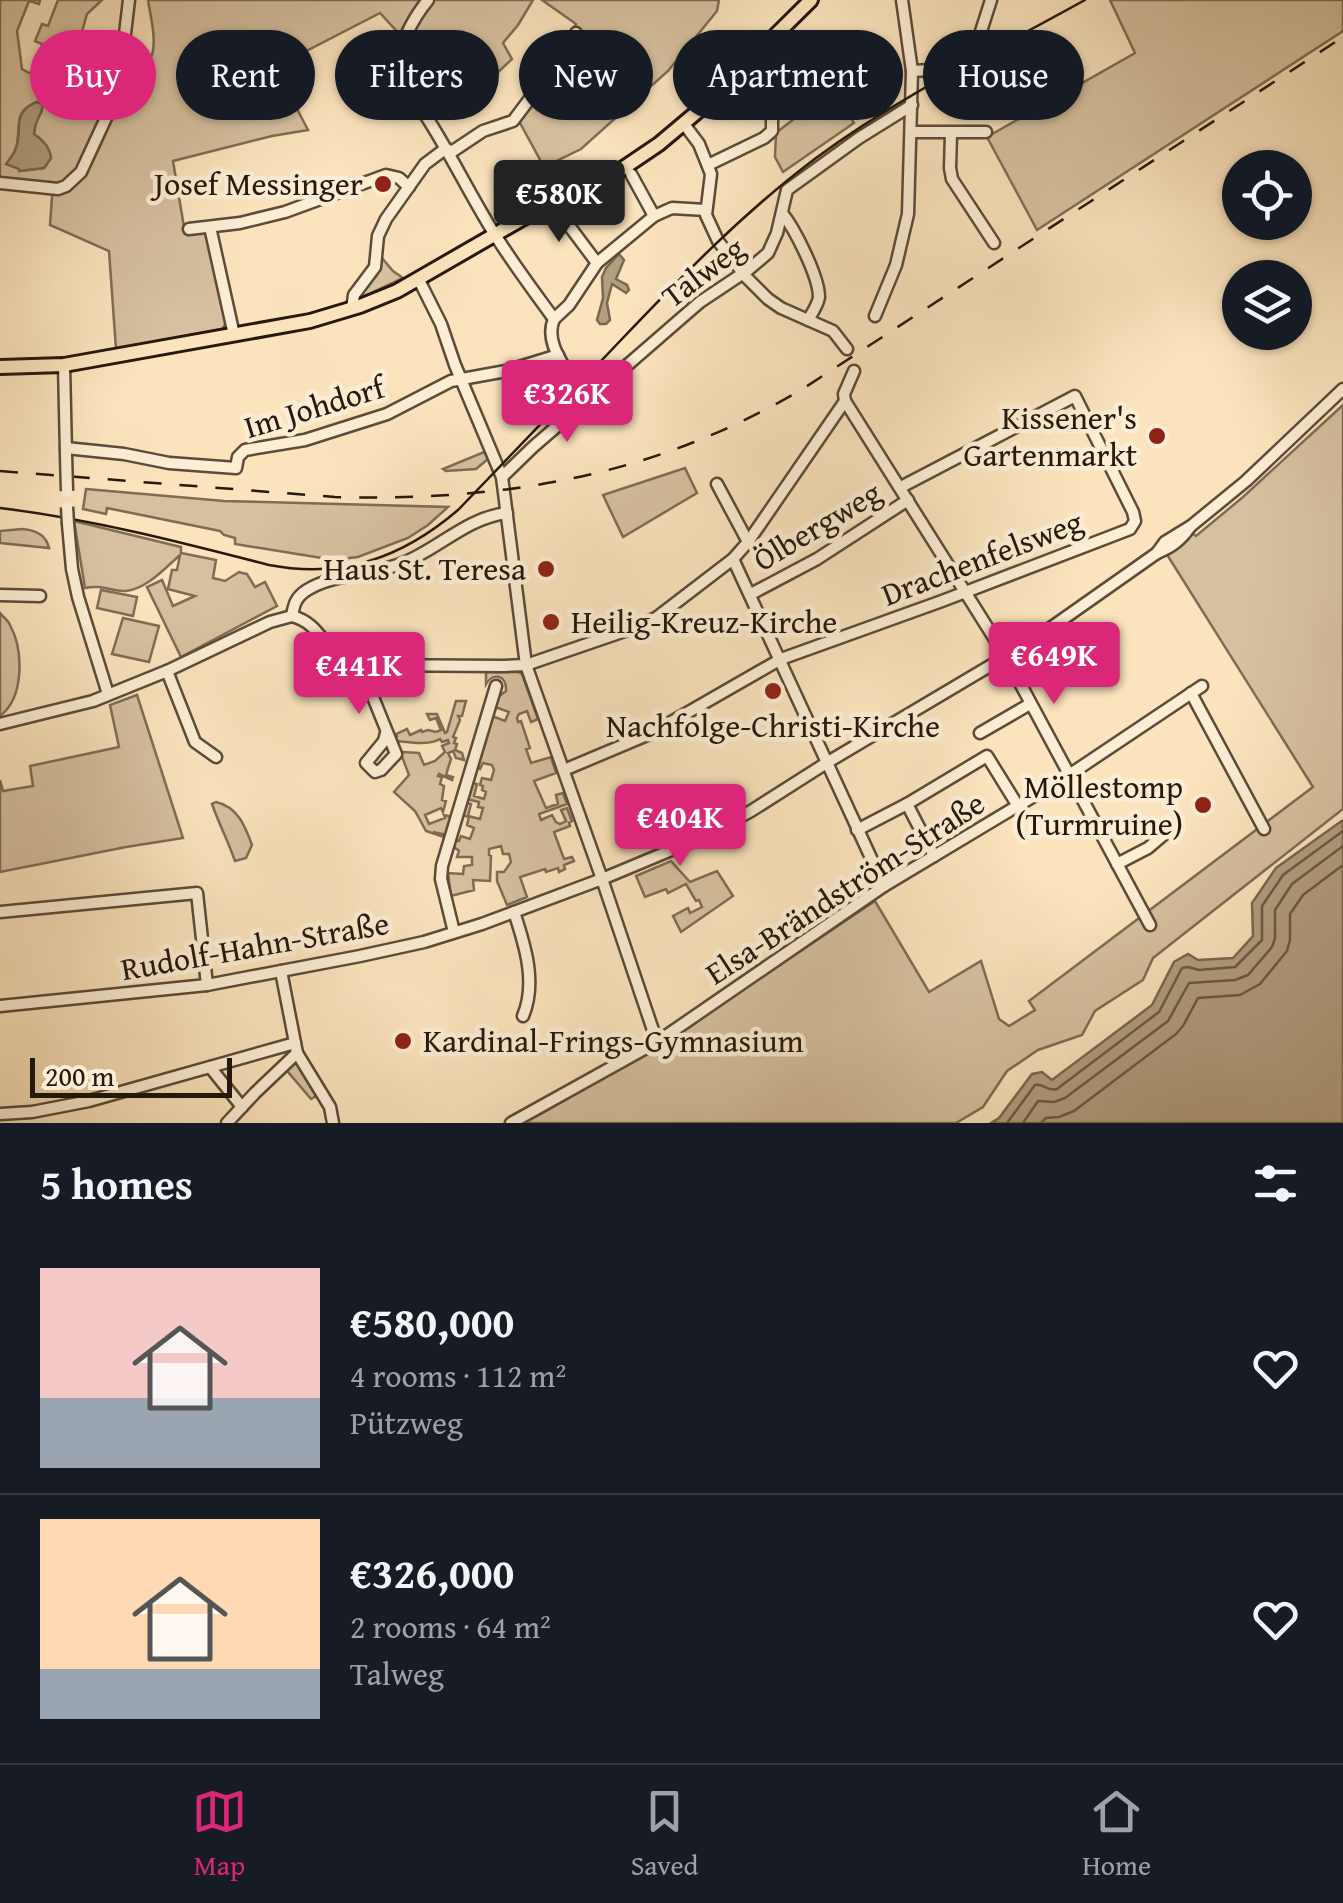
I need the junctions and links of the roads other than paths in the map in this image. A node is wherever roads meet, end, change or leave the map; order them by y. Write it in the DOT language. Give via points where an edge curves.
graph roads {
  1 [pos="129,0"];
  2 [pos="428,0"];
  3 [pos="811,0"];
  4 [pos="902,0"];
  5 [pos="991,0"];
  6 [pos="912,71"];
  7 [pos="912,106"];
  8 [pos="519,112"];
  9 [pos="772,120"];
  10 [pos="684,124"];
  11 [pos="912,132"];
  12 [pos="986,132"];
  13 [pos="951,134"];
  14 [pos="445,149"];
  15 [pos="708,165"];
  16 [pos="630,174"];
  17 [pos="0,184"];
  18 [pos="409,187"];
  19 [pos="552,203"];
  20 [pos="706,210"];
  21 [pos="782,213"];
  22 [pos="654,216"];
  23 [pos="210,227"];
  24 [pos="189,229"];
  25 [pos="494,234"];
  26 [pos="994,243"];
  27 [pos="597,263"];
  28 [pos="742,272"];
  29 [pos="418,280"];
  30 [pos="352,309"];
  31 [pos="875,316"];
  32 [pos="554,319"];
  33 [pos="808,320"];
  34 [pos="234,336"];
  35 [pos="847,349"];
  36 [pos="558,355"];
  37 [pos="64,366"];
  38 [pos="0,367"];
  39 [pos="854,371"];
  40 [pos="462,378"];
  41 [pos="1343,389"];
  42 [pos="591,398"];
  43 [pos="845,401"];
  44 [pos="66,452"];
  45 [pos="502,478"];
  46 [pos="717,484"];
  47 [pos="901,487"];
  48 [pos="908,500"];
  49 [pos="507,513"];
  50 [pos="748,542"];
  51 [pos="733,560"];
  52 [pos="966,591"];
  53 [pos="751,594"];
  54 [pos="0,596"];
  55 [pos="40,596"];
  56 [pos="292,616"];
  57 [pos="1006,657"];
  58 [pos="781,659"];
  59 [pos="360,665"];
  60 [pos="526,665"];
  61 [pos="167,671"];
  62 [pos="496,686"];
  63 [pos="1202,686"];
  64 [pos="1191,693"];
  65 [pos="108,694"];
  66 [pos="1030,704"];
  67 [pos="0,724"];
  68 [pos="980,733"];
  69 [pos="386,734"];
  70 [pos="216,757"];
  71 [pos="828,762"];
  72 [pos="564,770"];
  73 [pos="1069,775"];
  74 [pos="907,804"];
  75 [pos="1018,806"];
  76 [pos="1264,829"];
  77 [pos="857,830"];
  78 [pos="1168,831"];
  79 [pos="934,856"];
  80 [pos="1117,864"];
  81 [pos="602,879"];
  82 [pos="884,886"];
  83 [pos="0,912"];
  84 [pos="514,912"];
  85 [pos="1150,925"];
  86 [pos="454,932"];
  87 [pos="282,971"];
  88 [pos="207,984"];
  89 [pos="0,1006"];
  90 [pos="523,1016"];
  91 [pos="657,1042"];
  92 [pos="296,1048"];
  93 [pos="210,1067"];
  94 [pos="242,1107"];
  95 [pos="0,1114"];
  96 [pos="226,1123"];
  97 [pos="332,1123"];
  98 [pos="511,1123"];
  1 -- 17 [label="street" via="118,92 82,172 58,189"];
  2 -- 14 [label="street" via="398,68"];
  3 -- 10 [label="main road"];
  4 -- 6 [label="street"];
  5 -- 6 [label="street" via="976,47 931,70"];
  6 -- 7 [label="street"];
  7 -- 11 [label="street"];
  7 -- 21 [label="street, Talweg" via="787,190"];
  8 -- 14 [label="street" via="453,151"];
  9 -- 15 [label="street" via="772,131"];
  10 -- 15 [label="street"];
  10 -- 19 [label="main road" via="622,168"];
  11 -- 13 [label="street"];
  11 -- 31 [label="street" via="908,222"];
  12 -- 13 [label="street"];
  13 -- 26 [label="street" via="952,179"];
  14 -- 18 [label="street"];
  14 -- 25 [label="street"];
  15 -- 20 [label="street"];
  16 -- 22 [label="street"];
  18 -- 23 [label="street" via="386,176 284,212"];
  18 -- 30 [label="street" via="378,236 375,267"];
  19 -- 25 [label="main road"];
  19 -- 27 [label="street"];
  20 -- 22 [label="street" via="672,208"];
  20 -- 28 [label="street" via="716,238"];
  21 -- 28 [label="street, Talweg" via="768,254"];
  21 -- 33 [label="street" via="801,240 818,294"];
  22 -- 27 [label="street"];
  23 -- 24 [label="street"];
  23 -- 34 [label="street"];
  25 -- 29 [label="main road"];
  25 -- 32 [label="street"];
  27 -- 32 [label="street"];
  28 -- 33 [label="street" via="781,308"];
  28 -- 42 [label="street, Talweg"];
  29 -- 30 [label="main road"];
  29 -- 40 [label="street"];
  30 -- 34 [label="main road"];
  32 -- 36 [label="street" via="550,335"];
  33 -- 35 [label="street" via="832,331"];
  34 -- 37 [label="main road"];
  36 -- 40 [label="street"];
  36 -- 42 [label="street"];
  37 -- 38 [label="main road"];
  37 -- 44 [label="street"];
  39 -- 43 [label="street"];
  40 -- 44 [label="street, Im Johdorf" via="387,414 305,440 245,450 236,468"];
  40 -- 45 [label="street"];
  41 -- 57 [label="street, Rudolf-Hahn-Straße" via="1157,553"];
  42 -- 45 [label="street, Talweg"];
  43 -- 47 [label="street"];
  43 -- 50 [label="street"];
  44 -- 65 [label="street, bridge" via="72,569"];
  45 -- 49 [label="street"];
  46 -- 50 [label="street"];
  47 -- 48 [label="street"];
  47 -- 52 [label="street, Drachenfelsweg" via="1075,396 1135,521"];
  48 -- 52 [label="street"];
  48 -- 53 [label="street, Ölbergweg"];
  49 -- 56 [label="street" via="470,524 407,562 310,588 296,600"];
  49 -- 60 [label="street"];
  50 -- 51 [label="street"];
  51 -- 53 [label="street"];
  51 -- 60 [label="street" via="656,618"];
  52 -- 57 [label="street"];
  52 -- 58 [label="street, Drachenfelsweg"];
  53 -- 58 [label="street"];
  54 -- 55 [label="street"];
  56 -- 59 [label="street" via="308,622 339,658"];
  56 -- 61 [label="street"];
  57 -- 66 [label="street"];
  57 -- 71 [label="street, Rudolf-Hahn-Straße"];
  58 -- 71 [label="street"];
  58 -- 72 [label="street, Drachenfelsweg" via="652,733"];
  59 -- 60 [label="street"];
  59 -- 69 [label="street"];
  60 -- 72 [label="street"];
  61 -- 65 [label="street"];
  61 -- 70 [label="street" via="195,742"];
  62 -- 86 [label="street" via="442,866"];
  63 -- 64 [label="street, Elsa-Brändström-Straße"];
  64 -- 73 [label="street, Elsa-Brändström-Straße"];
  64 -- 76 [label="street"];
  65 -- 67 [label="street"];
  66 -- 68 [label="street"];
  66 -- 73 [label="street"];
  71 -- 77 [label="street"];
  71 -- 81 [label="street, Rudolf-Hahn-Straße" via="722,827"];
  72 -- 81 [label="street"];
  73 -- 75 [label="street, Elsa-Brändström-Straße"];
  73 -- 80 [label="street"];
  74 -- 75 [label="street" via="987,756"];
  74 -- 77 [label="street"];
  74 -- 79 [label="street"];
  75 -- 79 [label="street, Elsa-Brändström-Straße"];
  77 -- 82 [label="street"];
  78 -- 80 [label="street"];
  79 -- 82 [label="street, Elsa-Brändström-Straße"];
  80 -- 85 [label="street"];
  81 -- 84 [label="street, Rudolf-Hahn-Straße"];
  81 -- 91 [label="street"];
  82 -- 91 [label="street, Elsa-Brändström-Straße"];
  83 -- 88 [label="street" via="197,893"];
  84 -- 86 [label="street, Rudolf-Hahn-Straße"];
  84 -- 90 [label="street" via="528,971"];
  86 -- 87 [label="street, Rudolf-Hahn-Straße"];
  87 -- 88 [label="street, Rudolf-Hahn-Straße"];
  87 -- 92 [label="street"];
  88 -- 89 [label="street, Rudolf-Hahn-Straße"];
  91 -- 98 [label="street, Elsa-Brändström-Straße"];
  92 -- 93 [label="street"];
  92 -- 94 [label="street"];
  92 -- 97 [label="street" via="330,1107"];
  93 -- 94 [label="street"];
  93 -- 95 [label="street" via="64,1106"];
  94 -- 96 [label="street"];
}
